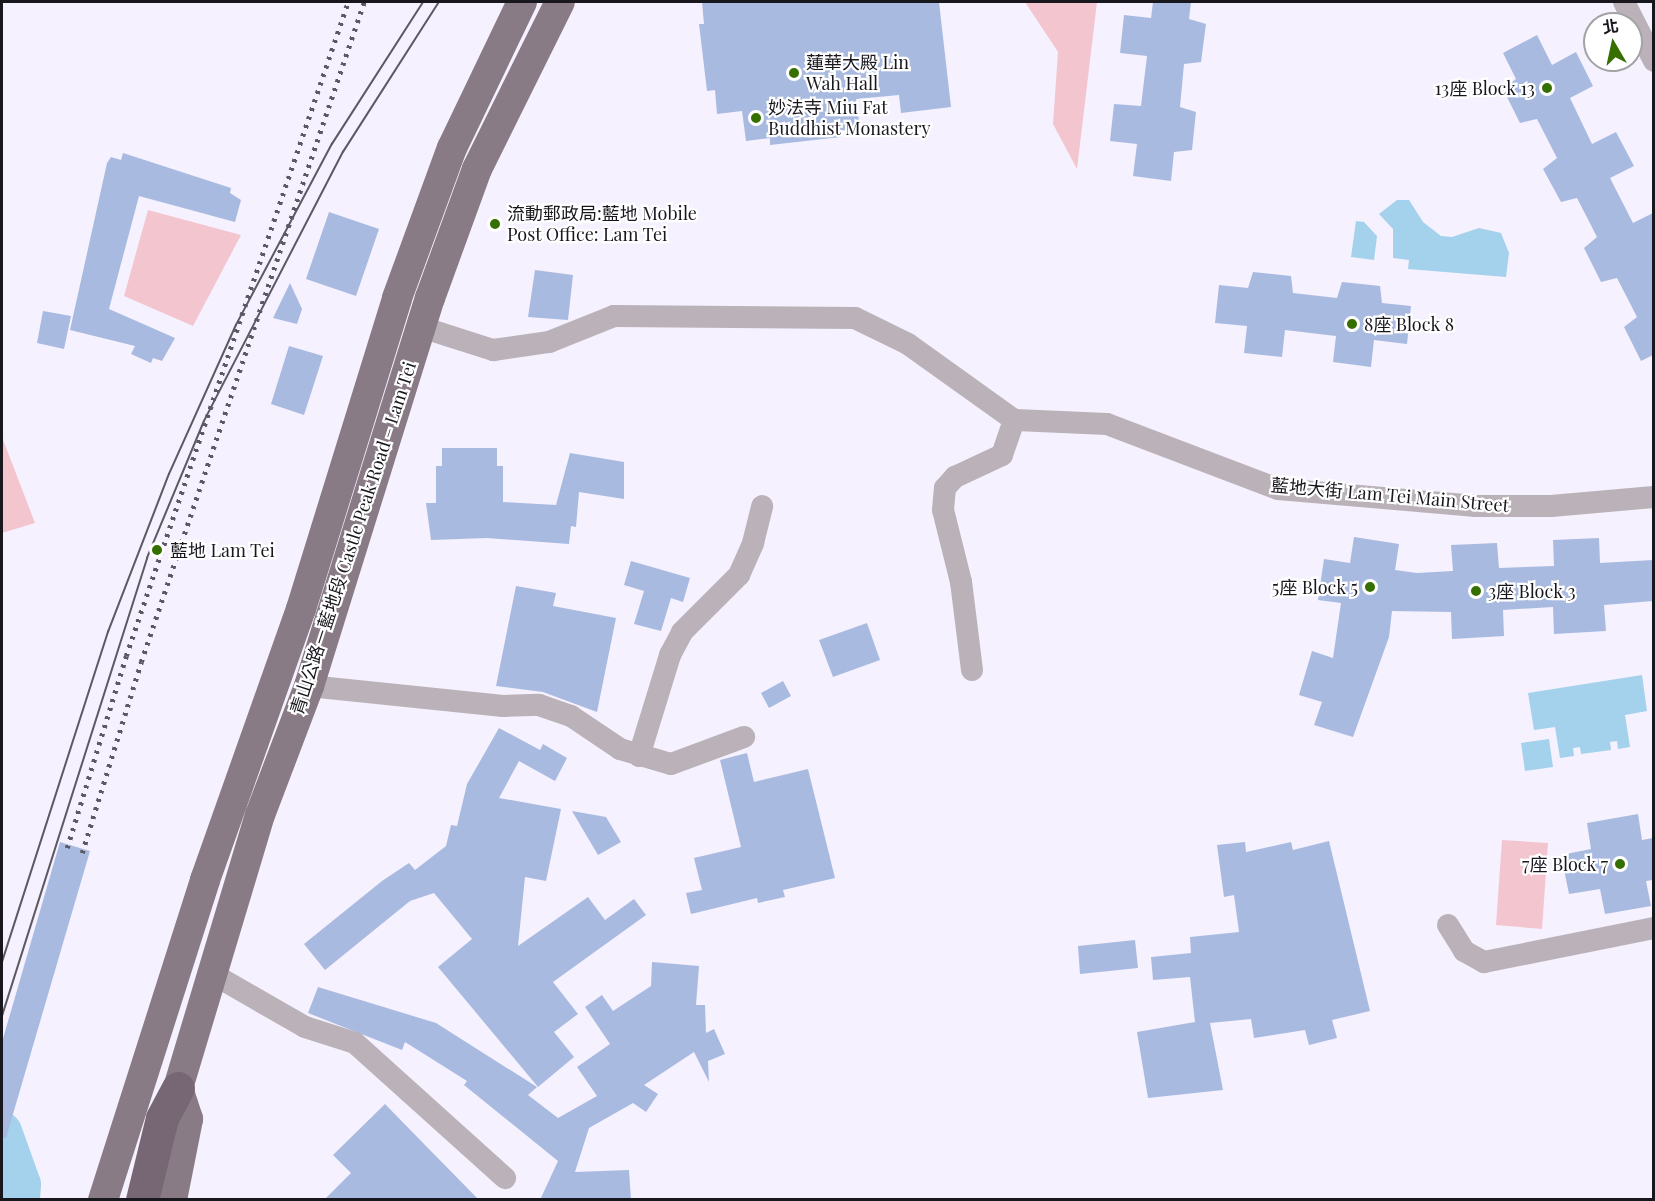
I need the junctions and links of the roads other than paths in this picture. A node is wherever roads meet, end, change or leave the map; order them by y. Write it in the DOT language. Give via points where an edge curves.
graph roads {
  1 [pos="522,2"];
  2 [pos="560,2"];
  3 [pos="1624,2"];
  4 [pos="1653,61"];
  5 [pos="421,327"];
  6 [pos="1014,420"];
  7 [pos="1653,497"];
  8 [pos="762,506"];
  9 [pos="972,670"];
  10 [pos="309,686"];
  11 [pos="744,737"];
  12 [pos="639,756"];
  13 [pos="1448,925"];
  14 [pos="1653,928"];
  15 [pos="211,973"];
  16 [pos="178,1088"];
  17 [pos="505,1178"];
  18 [pos="104,1200"];
  19 [pos="142,1200"];
  20 [pos="172,1200"];
  1 -- 18 [label="main road, 青山公路－藍地段 Castle Peak Road – Lam Tei" via="442,173 266,713 180,956"];
  2 -- 5 [label="main road, 青山公路－藍地段 Castle Peak Road – Lam Tei" via="477,169"];
  3 -- 4 [label="street"];
  5 -- 6 [label="street" via="493,350 549,342 614,316 855,318 908,344"];
  5 -- 10 [label="main road, 青山公路－藍地段 Castle Peak Road – Lam Tei"];
  6 -- 7 [label="street, 藍地大街 Lam Tei Main Street" via="1107,424 1278,489 1476,506 1551,506"];
  6 -- 9 [label="street" via="1002,455 955,477 945,488 943,510 961,582"];
  8 -- 12 [label="street" via="753,543 739,575 682,632 674,647"];
  10 -- 12 [label="street" via="503,706 539,705 571,716 596,736"];
  10 -- 15 [label="main road, 青山公路－藍地段 Castle Peak Road – Lam Tei" via="260,815"];
  11 -- 12 [label="street" via="671,764"];
  13 -- 14 [label="street" via="1464,951 1484,963"];
  15 -- 16 [label="main road, 青山公路－藍地段 Castle Peak Road – Lam Tei"];
  15 -- 17 [label="street" via="305,1027 355,1043"];
  16 -- 19 [label="highway" via="162,1118"];
  16 -- 20 [label="main road" via="188,1119"];
}
